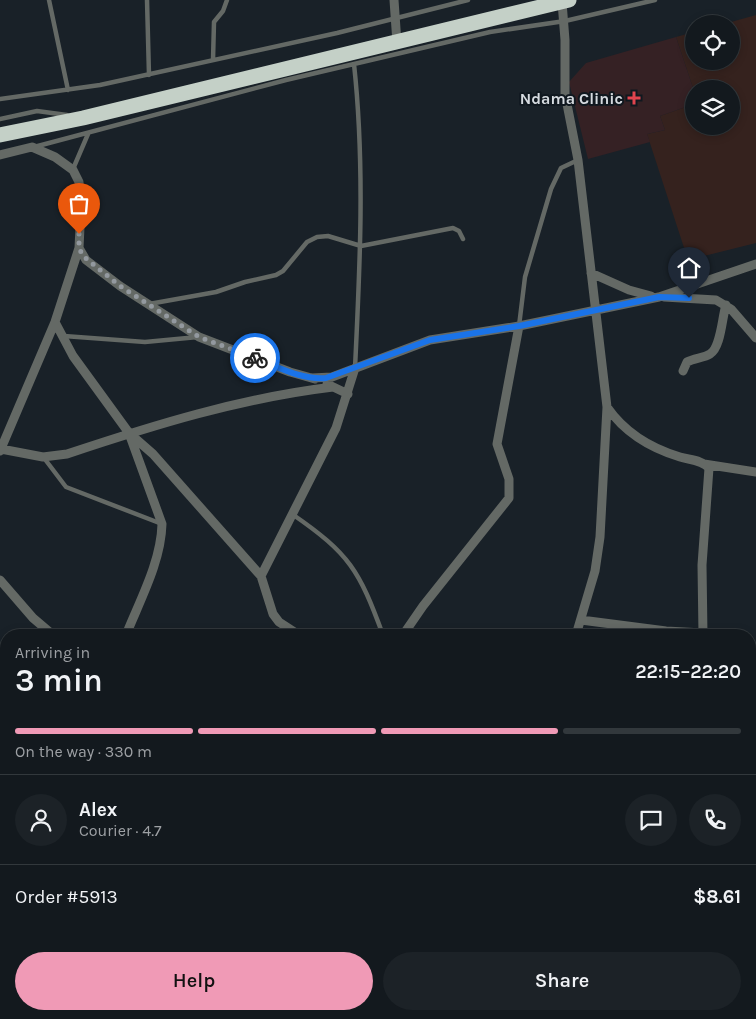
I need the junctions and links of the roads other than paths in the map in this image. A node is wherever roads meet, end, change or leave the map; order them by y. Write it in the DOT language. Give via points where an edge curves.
graph roads {
  1 [pos="49,0"];
  2 [pos="147,0"];
  3 [pos="227,0"];
  4 [pos="394,0"];
  5 [pos="468,0"];
  6 [pos="655,0"];
  7 [pos="566,1"];
  8 [pos="396,18"];
  9 [pos="565,21"];
  10 [pos="397,43"];
  11 [pos="213,60"];
  12 [pos="354,64"];
  13 [pos="149,75"];
  14 [pos="68,90"];
  15 [pos="0,99"];
  16 [pos="83,118"];
  17 [pos="0,119"];
  18 [pos="88,134"];
  19 [pos="0,135"];
  20 [pos="0,145"];
  21 [pos="32,147"];
  22 [pos="0,155"];
  23 [pos="578,160"];
  24 [pos="73,170"];
  25 [pos="463,239"];
  26 [pos="361,246"];
  27 [pos="79,248"];
  28 [pos="756,264"];
  29 [pos="591,273"];
  30 [pos="659,297"];
  31 [pos="148,304"];
  32 [pos="726,305"];
  33 [pos="595,311"];
  34 [pos="55,322"];
  35 [pos="519,326"];
  36 [pos="62,336"];
  37 [pos="199,337"];
  38 [pos="756,338"];
  39 [pos="355,368"];
  40 [pos="683,371"];
  41 [pos="312,378"];
  42 [pos="333,387"];
  43 [pos="348,394"];
  44 [pos="607,407"];
  45 [pos="130,433"];
  46 [pos="1,450"];
  47 [pos="43,456"];
  48 [pos="704,464"];
  49 [pos="756,472"];
  50 [pos="292,514"];
  51 [pos="162,524"];
  52 [pos="261,576"];
  53 [pos="0,580"];
  54 [pos="581,620"];
  55 [pos="46,629"];
  56 [pos="128,629"];
  57 [pos="290,629"];
  58 [pos="381,629"];
  59 [pos="407,629"];
  60 [pos="578,629"];
  61 [pos="651,629"];
  62 [pos="703,629"];
  1 -- 14 [label="lane"];
  2 -- 13 [label="lane"];
  3 -- 11 [label="lane" via="214,22"];
  4 -- 8 [label="street"];
  5 -- 8 [label="lane"];
  6 -- 9 [label="lane"];
  7 -- 9 [label="street"];
  7 -- 10 [label="highway"];
  8 -- 10 [label="street"];
  8 -- 11 [label="lane"];
  9 -- 12 [label="lane" via="490,32"];
  9 -- 23 [label="street" via="565,94"];
  10 -- 16 [label="highway"];
  11 -- 13 [label="lane"];
  12 -- 18 [label="lane"];
  12 -- 26 [label="lane" via="359,108"];
  13 -- 14 [label="lane"];
  14 -- 15 [label="lane"];
  16 -- 17 [label="lane" via="37,111"];
  16 -- 19 [label="highway"];
  16 -- 20 [label="highway" via="70,128"];
  18 -- 21 [label="lane"];
  18 -- 24 [label="lane"];
  21 -- 22 [label="street"];
  21 -- 24 [label="street" via="55,157"];
  23 -- 29 [label="street"];
  23 -- 35 [label="lane" via="561,168 551,190 525,277"];
  24 -- 27 [label="street" via="81,199"];
  25 -- 26 [label="lane" via="453,228"];
  26 -- 31 [label="lane" via="317,236 307,242 276,275 216,292"];
  26 -- 39 [label="lane"];
  27 -- 31 [label="street" via="98,269"];
  27 -- 34 [label="street"];
  28 -- 30 [label="street"];
  29 -- 30 [label="street" via="629,290"];
  29 -- 33 [label="street"];
  30 -- 32 [label="street" via="716,300"];
  30 -- 33 [label="street"];
  31 -- 37 [label="street"];
  32 -- 38 [label="street"];
  32 -- 40 [label="street" via="720,326 720,343 711,354 687,362"];
  33 -- 35 [label="street"];
  33 -- 44 [label="street"];
  34 -- 36 [label="street"];
  34 -- 46 [label="street"];
  35 -- 39 [label="street" via="430,340"];
  35 -- 59 [label="street" via="497,444 509,479 509,498"];
  36 -- 37 [label="lane" via="145,342"];
  36 -- 45 [label="street"];
  37 -- 41 [label="street"];
  39 -- 41 [label="street" via="332,377"];
  39 -- 43 [label="street"];
  41 -- 42 [label="street"];
  42 -- 43 [label="street"];
  42 -- 45 [label="street" via="249,400"];
  43 -- 50 [label="street" via="336,428"];
  44 -- 48 [label="street" via="627,432 658,449"];
  44 -- 54 [label="street" via="600,537 595,571"];
  45 -- 47 [label="street" via="66,454"];
  45 -- 51 [label="street"];
  45 -- 52 [label="street"];
  46 -- 47 [label="street"];
  47 -- 51 [label="lane" via="66,487"];
  48 -- 49 [label="street"];
  48 -- 62 [label="street" via="710,472 702,565"];
  50 -- 52 [label="street"];
  50 -- 58 [label="lane" via="346,556 362,582"];
  51 -- 56 [label="street" via="158,555"];
  52 -- 57 [label="street" via="273,614"];
  53 -- 55 [label="street"];
  54 -- 60 [label="street"];
  54 -- 61 [label="street"];
}
